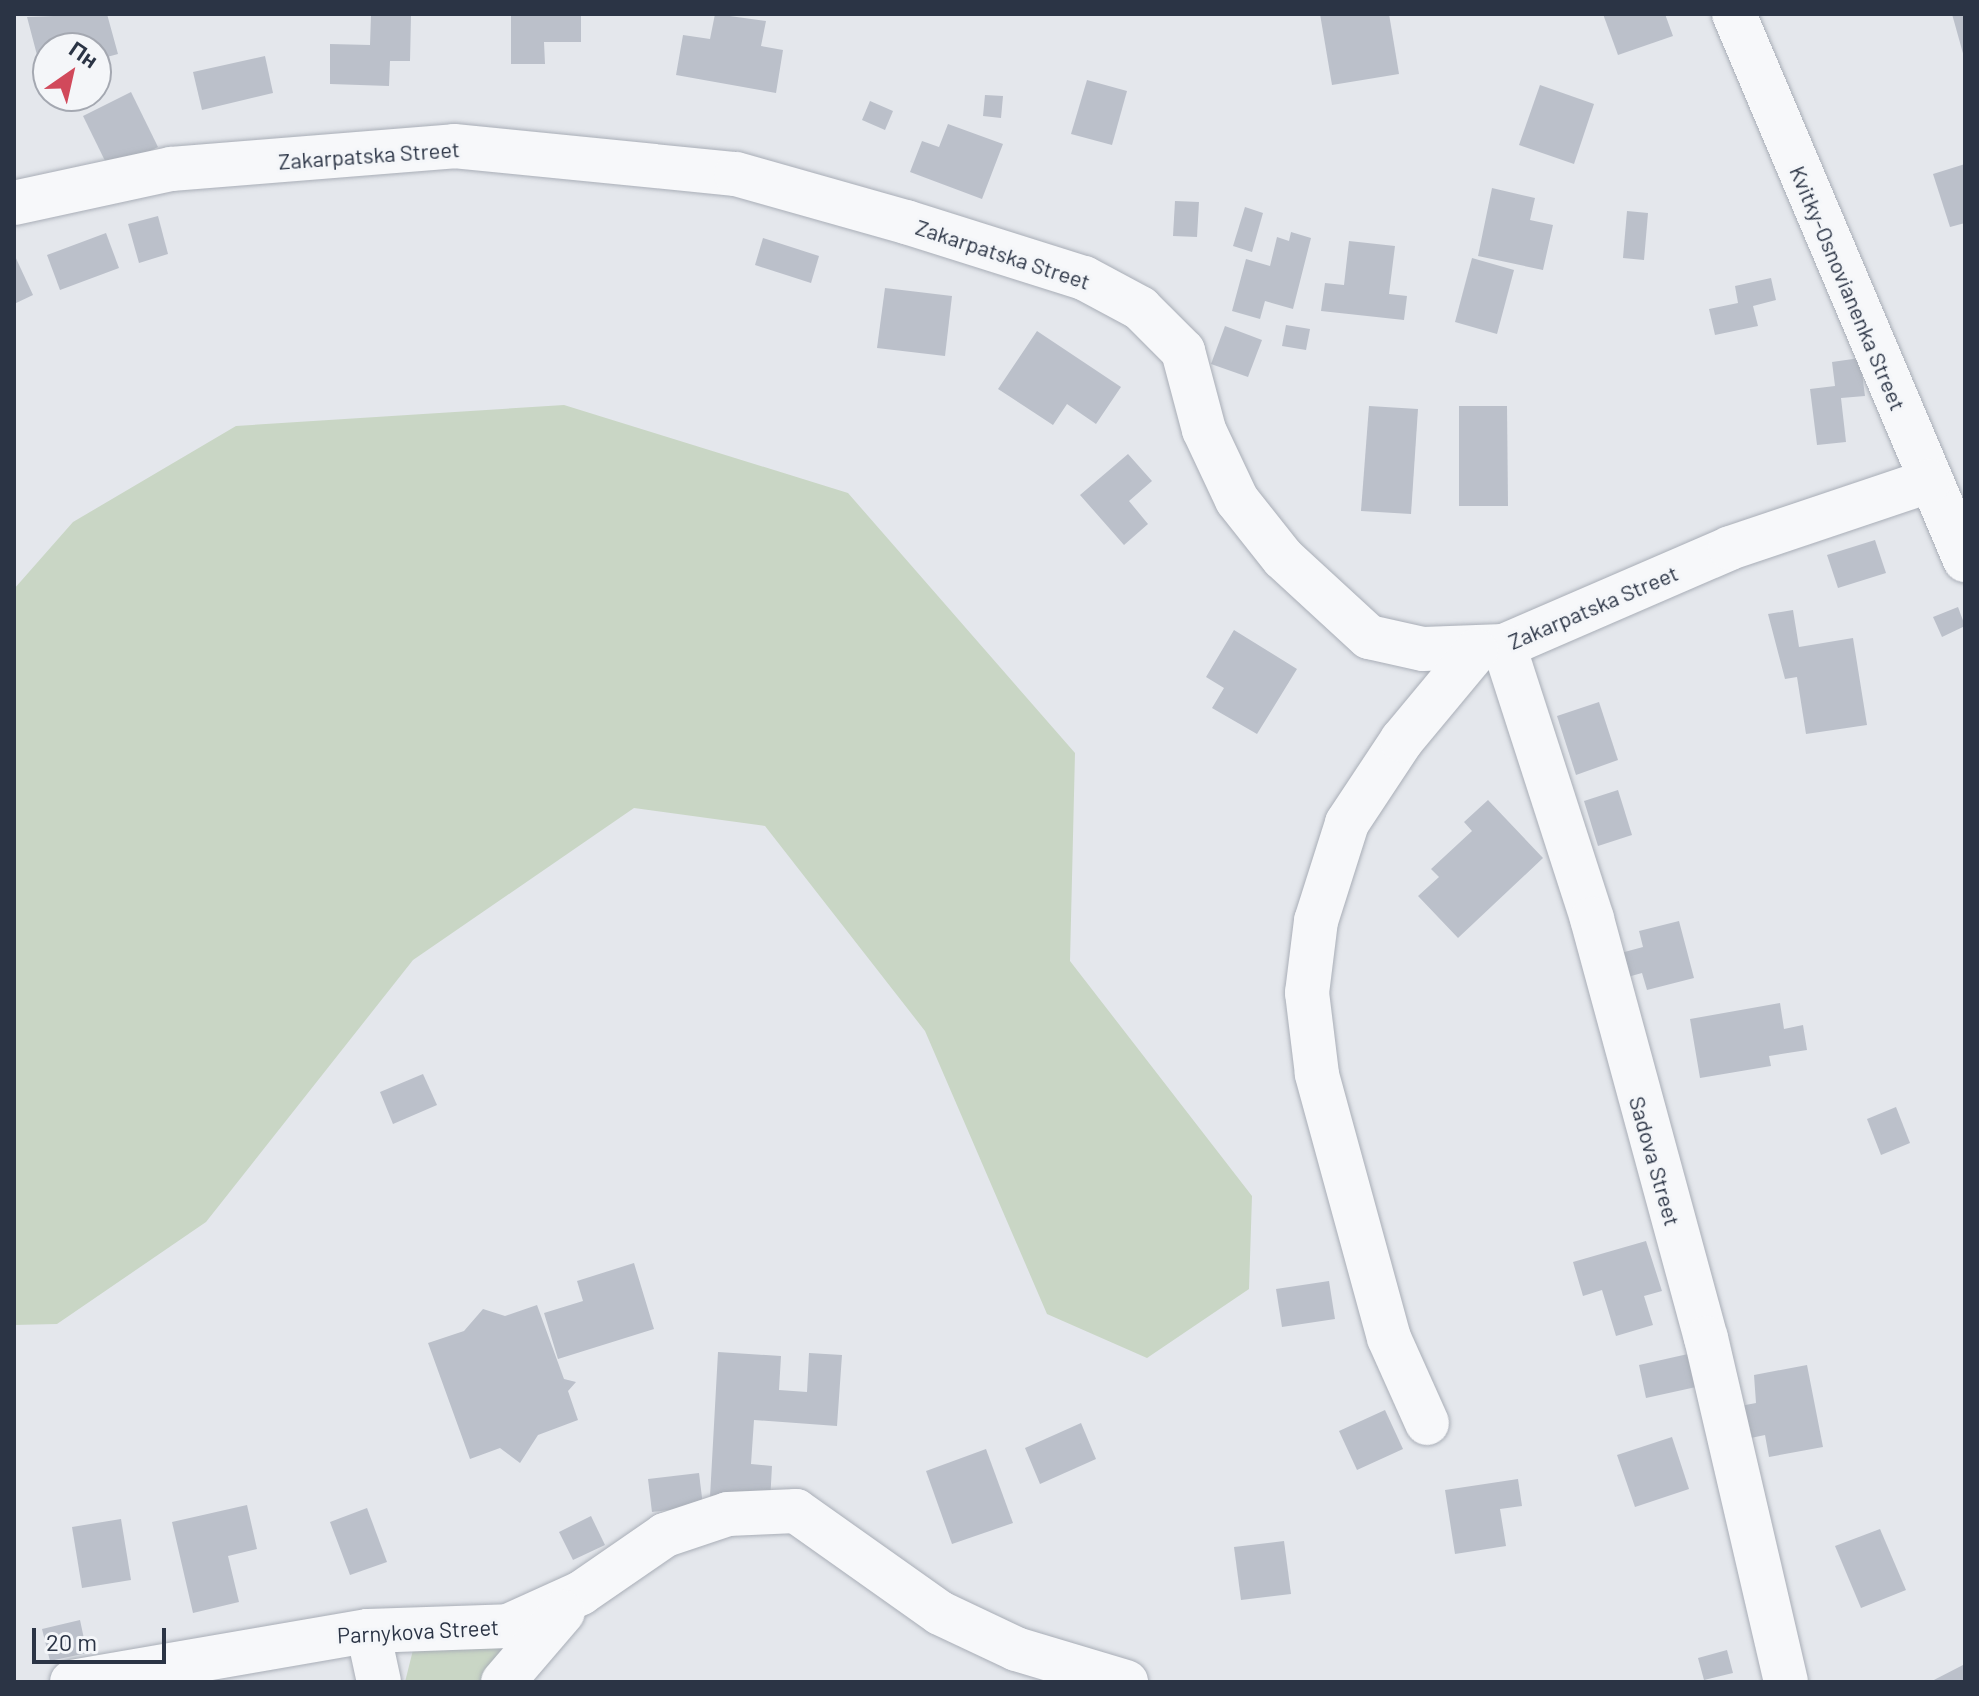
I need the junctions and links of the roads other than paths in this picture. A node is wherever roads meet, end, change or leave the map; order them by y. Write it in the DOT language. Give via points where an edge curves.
graph roads {
  1 [pos="1734,14"];
  2 [pos="14,203"];
  3 [pos="1929,481"];
  4 [pos="1965,560"];
  5 [pos="1490,649"];
  6 [pos="1427,1423"];
  7 [pos="581,1593"];
  8 [pos="368,1631"];
  9 [pos="72,1682"];
  10 [pos="379,1682"];
  11 [pos="503,1682"];
  12 [pos="1126,1682"];
  13 [pos="1786,1682"];
  1 -- 3 [label="street, Kvitky-Osnovianenka Street"];
  2 -- 5 [label="street, Zakarpatska Street" via="171,169 454,146 736,174 906,222 1084,278 1140,308 1183,351 1204,430 1237,500 1283,558 1369,637"];
  3 -- 4 [label="street, Kvitky-Osnovianenka Street"];
  3 -- 5 [label="street, Zakarpatska Street" via="1730,548"];
  5 -- 6 [label="street" via="1402,740 1347,823 1316,921 1307,993 1317,1074 1389,1338"];
  5 -- 13 [label="street, Sadova Street" via="1592,919 1706,1338"];
  7 -- 8 [label="street, Parnykova Street" via="508,1626"];
  7 -- 11 [label="street"];
  7 -- 12 [label="street, Parnykova Street" via="665,1535 728,1514 796,1511 940,1613 1016,1649"];
  8 -- 9 [label="street, Parnykova Street"];
  8 -- 10 [label="street"];
}
